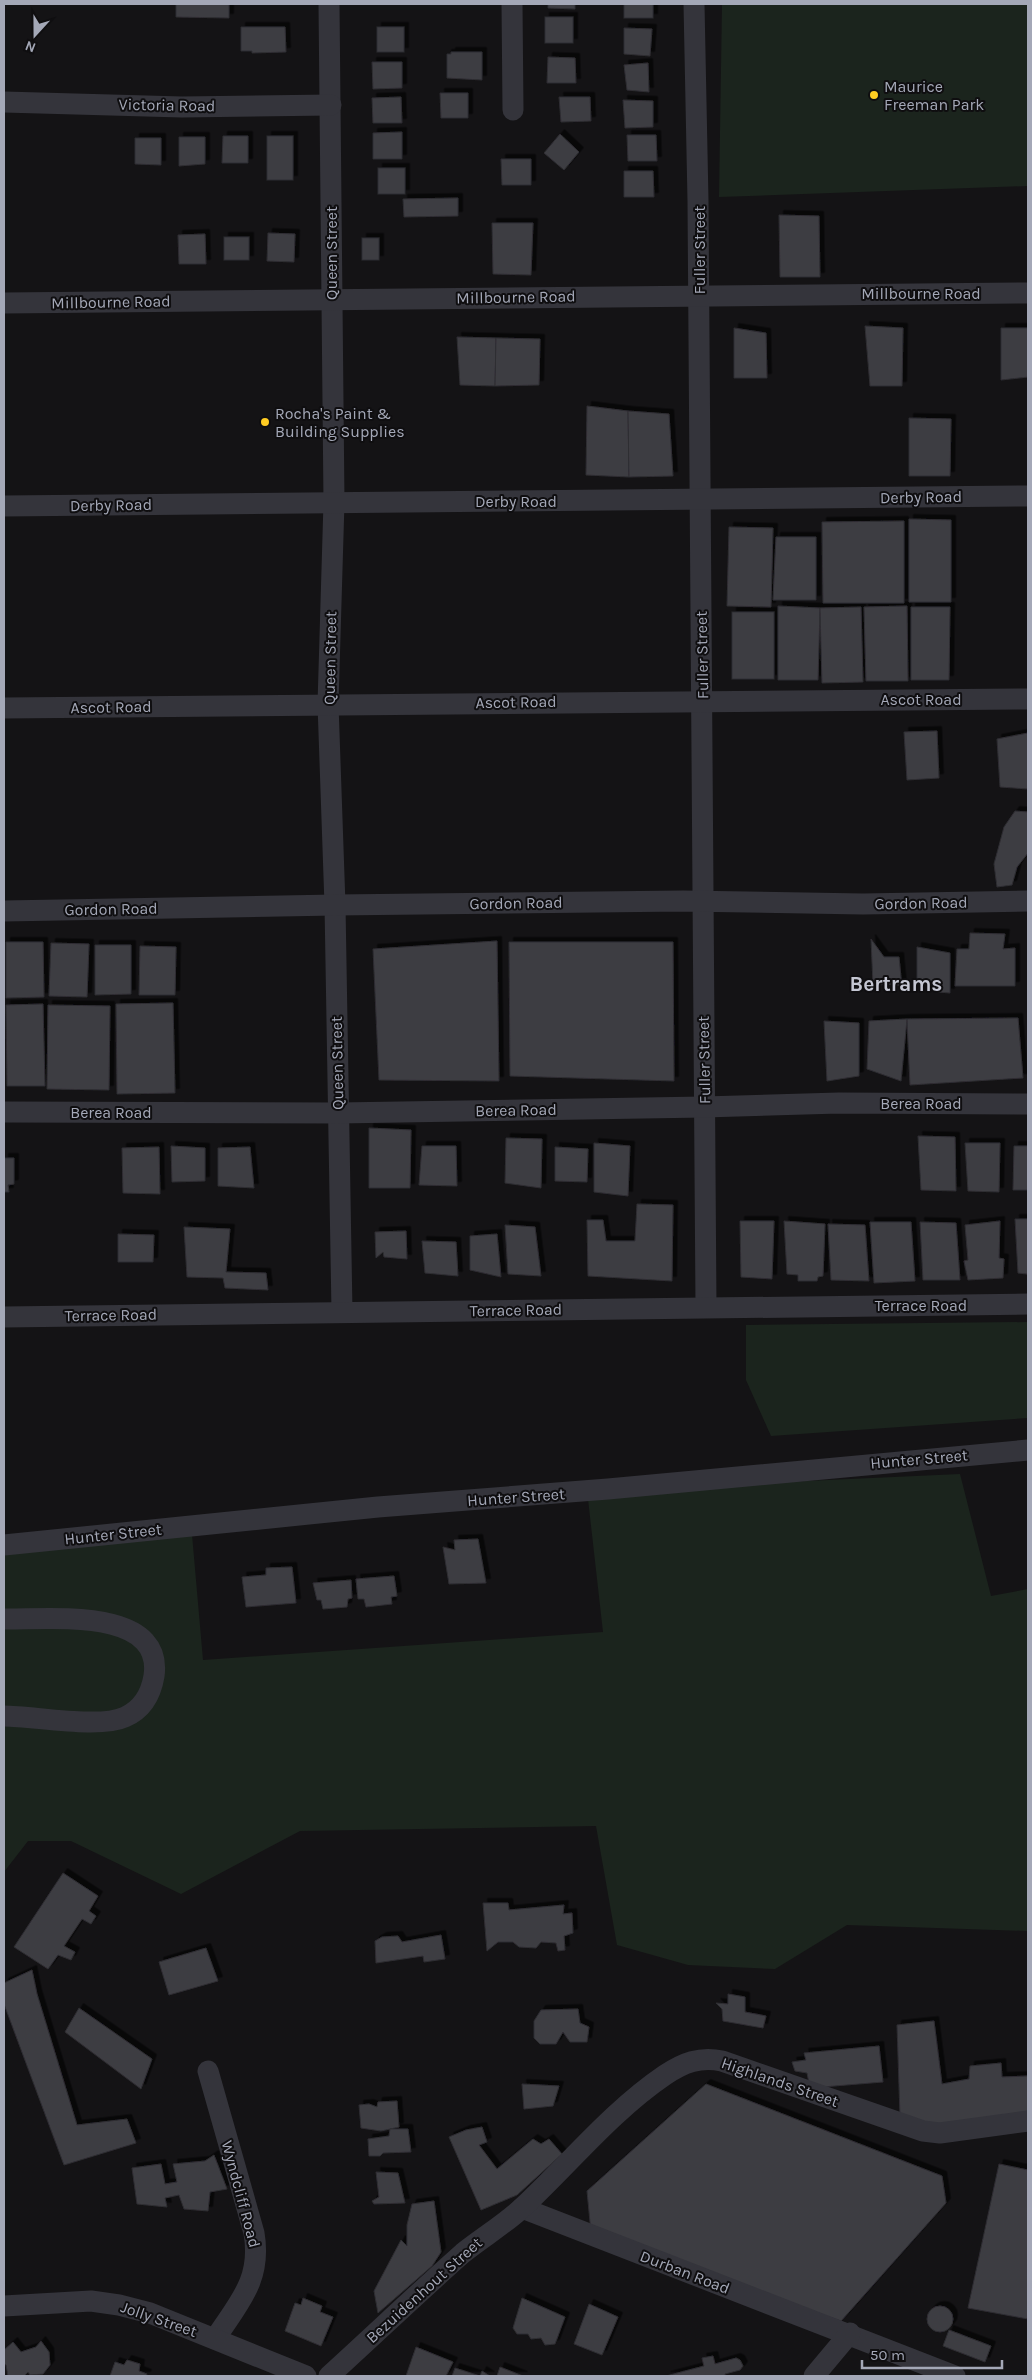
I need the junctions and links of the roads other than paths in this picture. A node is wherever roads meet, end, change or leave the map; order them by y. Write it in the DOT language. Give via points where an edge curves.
graph roads {
  1 [pos="329,4"];
  2 [pos="512,4"];
  3 [pos="694,4"];
  4 [pos="4,102"];
  5 [pos="331,104"];
  6 [pos="513,110"];
  7 [pos="1028,293"];
  8 [pos="699,294"];
  9 [pos="331,300"];
  10 [pos="4,303"];
  11 [pos="1028,496"];
  12 [pos="700,500"];
  13 [pos="334,502"];
  14 [pos="4,506"];
  15 [pos="1028,699"];
  16 [pos="702,700"];
  17 [pos="328,704"];
  18 [pos="4,708"];
  19 [pos="1028,901"];
  20 [pos="702,902"];
  21 [pos="335,905"];
  22 [pos="4,911"];
  23 [pos="1028,1104"];
  24 [pos="704,1107"];
  25 [pos="4,1112"];
  26 [pos="338,1113"];
  27 [pos="1028,1304"];
  28 [pos="706,1307"];
  29 [pos="342,1312"];
  30 [pos="4,1316"];
  31 [pos="1028,1450"];
  32 [pos="4,1545"];
  33 [pos="4,1619"];
  34 [pos="4,1716"];
  35 [pos="208,2071"];
  36 [pos="1028,2121"];
  37 [pos="522,2208"];
  38 [pos="4,2306"];
  39 [pos="850,2333"];
  40 [pos="215,2339"];
  41 [pos="306,2376"];
  42 [pos="329,2376"];
  43 [pos="814,2376"];
  44 [pos="955,2376"];
  1 -- 5 [label="street, Queen Street"];
  2 -- 6 [label="street"];
  3 -- 8 [label="street, Fuller Street"];
  4 -- 5 [label="street, Victoria Road" via="182,107"];
  5 -- 9 [label="street, Queen Street"];
  7 -- 8 [label="street, Millbourne Road"];
  8 -- 9 [label="street, Millbourne Road"];
  8 -- 12 [label="street, Fuller Street"];
  9 -- 10 [label="street, Millbourne Road"];
  9 -- 13 [label="street, Queen Street"];
  11 -- 12 [label="street, Derby Road"];
  12 -- 13 [label="street, Derby Road"];
  12 -- 16 [label="street, Fuller Street"];
  13 -- 14 [label="street, Derby Road"];
  13 -- 17 [label="street, Queen Street"];
  15 -- 16 [label="street, Ascot Road"];
  16 -- 17 [label="street, Ascot Road"];
  16 -- 20 [label="street, Fuller Street"];
  17 -- 18 [label="street, Ascot Road"];
  17 -- 21 [label="street, Queen Street"];
  19 -- 20 [label="street, Gordon Road"];
  20 -- 21 [label="street, Gordon Road"];
  20 -- 24 [label="street, Fuller Street"];
  21 -- 22 [label="street, Gordon Road"];
  21 -- 26 [label="street, Queen Street"];
  23 -- 24 [label="street, Berea Road" via="839,1103"];
  24 -- 26 [label="street, Berea Road"];
  24 -- 28 [label="street, Fuller Street"];
  25 -- 26 [label="street, Berea Road"];
  26 -- 29 [label="street, Queen Street"];
  27 -- 28 [label="street, Terrace Road"];
  28 -- 29 [label="street, Terrace Road"];
  29 -- 30 [label="street, Terrace Road"];
  31 -- 32 [label="street, Hunter Street" via="368,1508"];
  33 -- 34 [label="street" via="94,1621 118,1625 138,1634 152,1650 155,1670 152,1690 141,1706 125,1718 102,1722"];
  35 -- 40 [label="street, Wyndcliff Road" via="257,2253 255,2272 247,2290"];
  36 -- 37 [label="street, Highlands Street" via="940,2133 923,2131 722,2061 700,2058 665,2075 636,2098"];
  37 -- 39 [label="street, Durban Road"];
  37 -- 42 [label="street, Bezuidenhout Street" via="463,2254"];
  38 -- 40 [label="street, Jolly Street" via="91,2301 118,2305 150,2313"];
  39 -- 43 [label="street"];
  39 -- 44 [label="street, Durban Road"];
  40 -- 41 [label="street, Jolly Street"];
}
